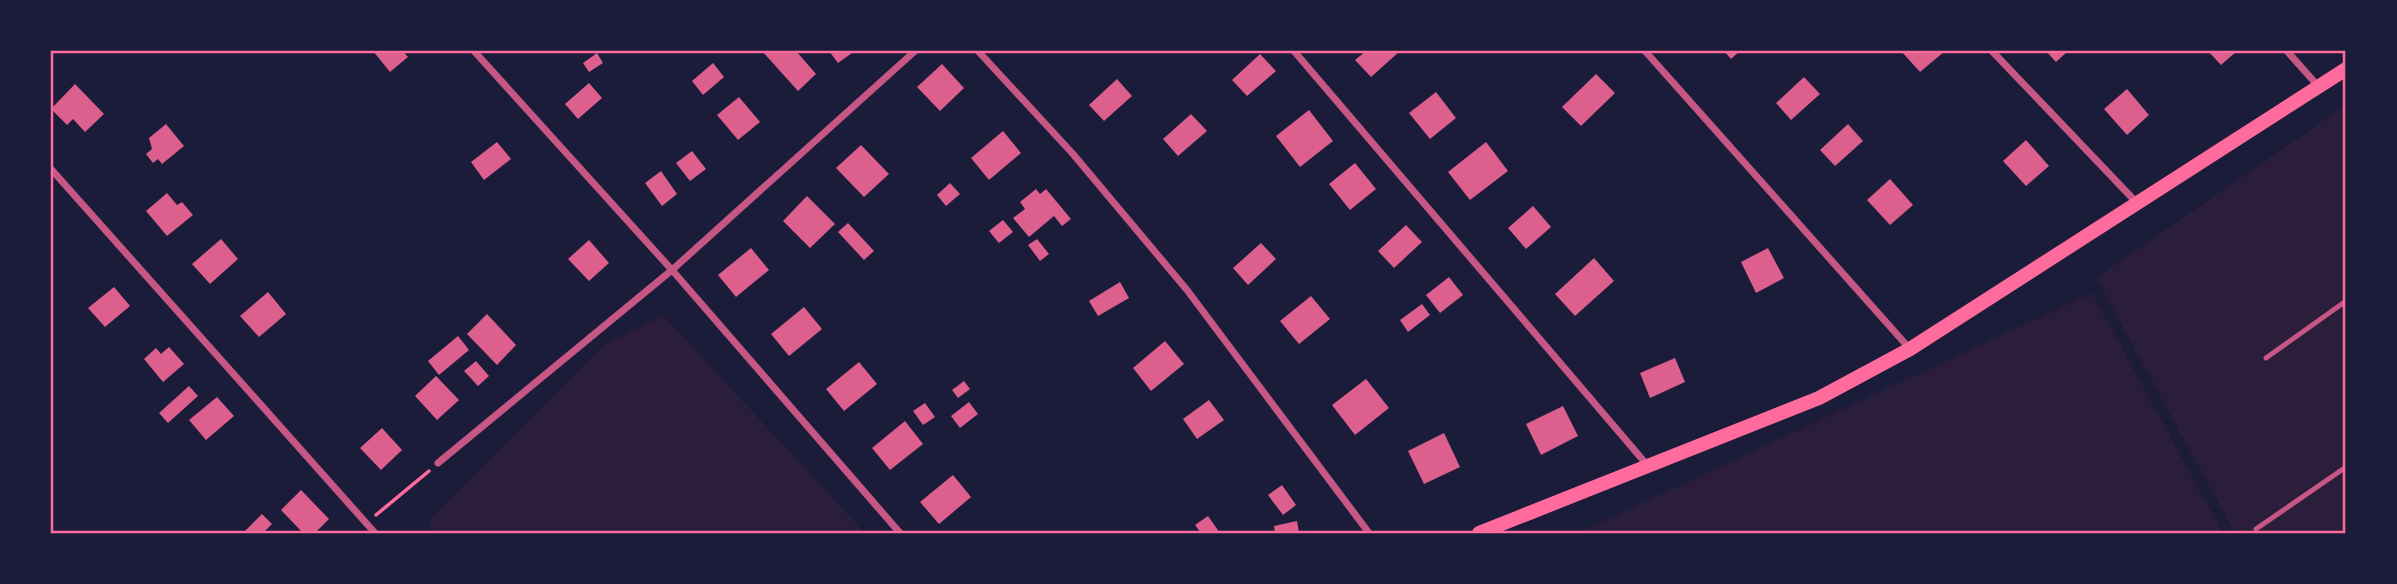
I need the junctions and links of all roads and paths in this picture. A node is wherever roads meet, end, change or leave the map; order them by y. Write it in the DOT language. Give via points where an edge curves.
graph roads {
  1 [pos="474,51"];
  2 [pos="915,51"];
  3 [pos="978,51"];
  4 [pos="1294,51"];
  5 [pos="1645,51"];
  6 [pos="1992,51"];
  7 [pos="2287,51"];
  8 [pos="2346,69"];
  9 [pos="2319,88"];
  10 [pos="51,169"];
  11 [pos="2137,204"];
  12 [pos="672,270"];
  13 [pos="2346,301"];
  14 [pos="1910,349"];
  15 [pos="2266,358"];
  16 [pos="438,463"];
  17 [pos="1648,466"];
  18 [pos="2346,467"];
  19 [pos="366,523"];
  20 [pos="2256,529"];
  21 [pos="375,533"];
  22 [pos="900,533"];
  23 [pos="1368,533"];
  24 [pos="1479,533"];
  1 -- 12 [label="street"];
  2 -- 12 [label="street"];
  3 -- 23 [label="street" via="1073,154 1187,290"];
  4 -- 17 [label="street"];
  5 -- 14 [label="street"];
  6 -- 11 [label="street"];
  7 -- 9 [label="street"];
  8 -- 9 [label="main road"];
  9 -- 11 [label="main road"];
  10 -- 19 [label="street"];
  11 -- 14 [label="main road"];
  12 -- 16 [label="street"];
  12 -- 22 [label="street"];
  13 -- 15 [label="lane"];
  14 -- 17 [label="main road" via="1819,398"];
  16 -- 19 [label="path"];
  17 -- 24 [label="main road"];
  18 -- 20 [label="lane"];
  19 -- 21 [label="street"];
}
